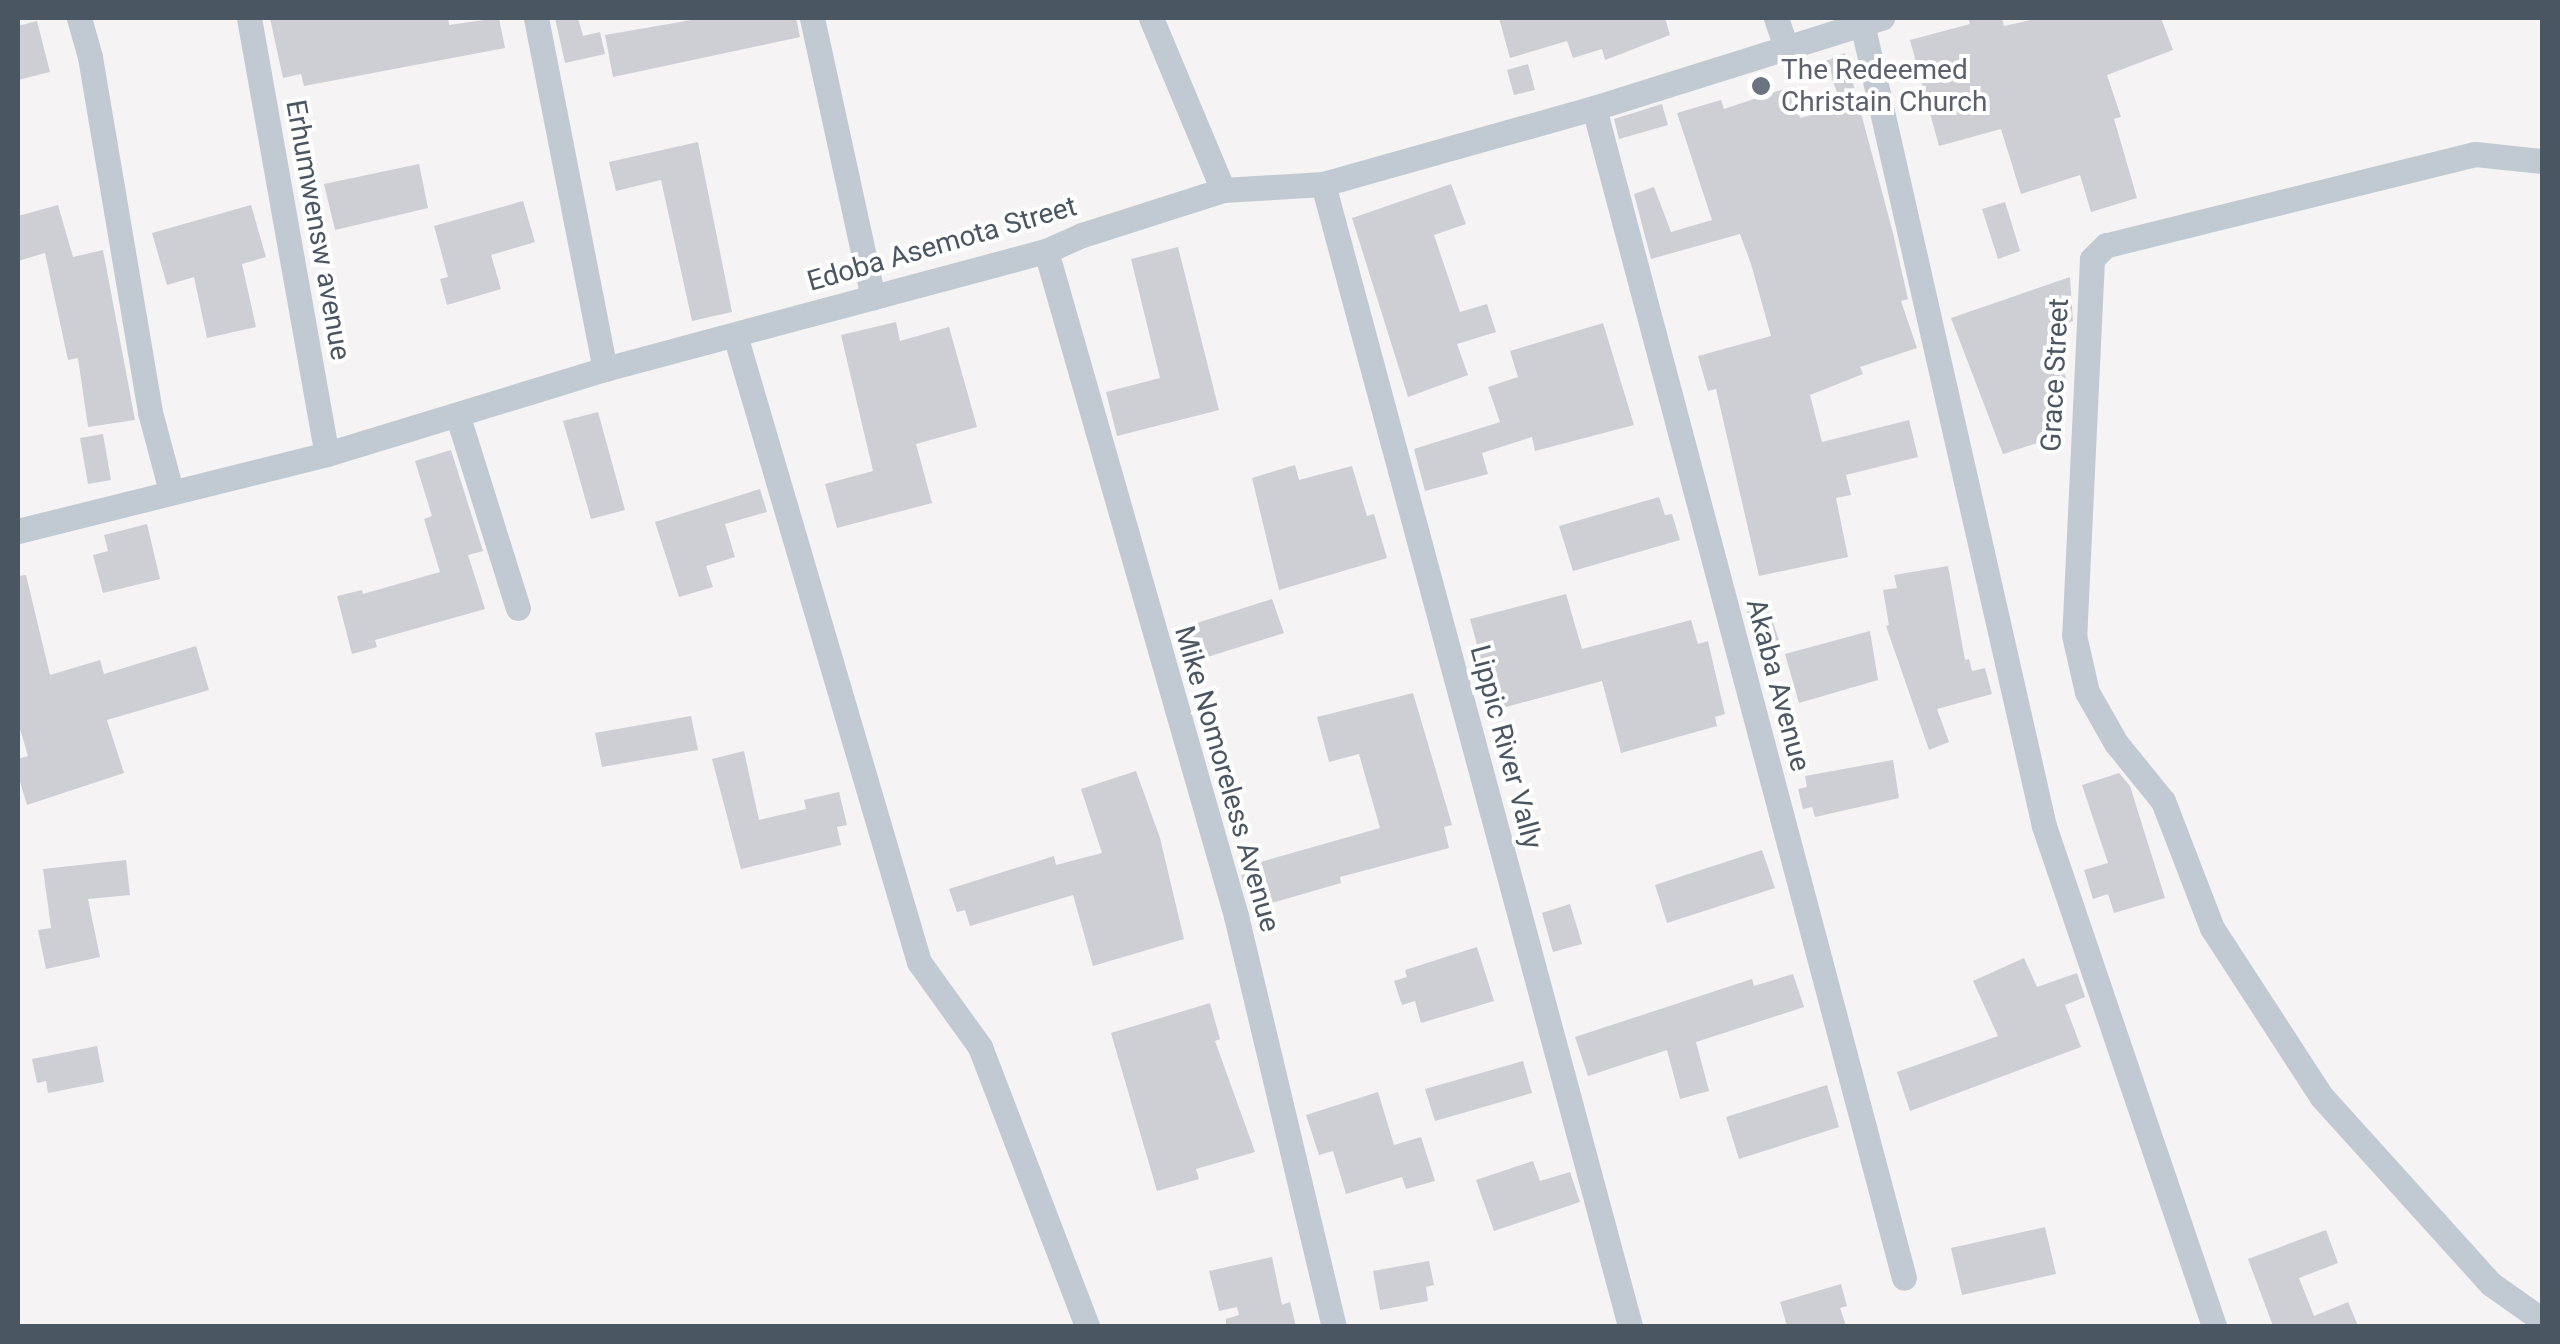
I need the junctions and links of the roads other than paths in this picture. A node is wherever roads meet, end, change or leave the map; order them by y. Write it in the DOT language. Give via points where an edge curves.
graph roads {
  1 [pos="79,18"];
  2 [pos="249,18"];
  3 [pos="536,18"];
  4 [pos="812,18"];
  5 [pos="1151,18"];
  6 [pos="1776,18"];
  7 [pos="1872,20"];
  8 [pos="1786,47"];
  9 [pos="1594,108"];
  10 [pos="2542,161"];
  11 [pos="1324,184"];
  12 [pos="1223,190"];
  13 [pos="1046,251"];
  14 [pos="874,297"];
  15 [pos="735,335"];
  16 [pos="606,369"];
  17 [pos="458,417"];
  18 [pos="327,454"];
  19 [pos="171,491"];
  20 [pos="18,531"];
  21 [pos="518,608"];
  22 [pos="1904,1278"];
  23 [pos="2542,1320"];
  24 [pos="1087,1326"];
  25 [pos="1334,1326"];
  26 [pos="1630,1326"];
  27 [pos="2214,1326"];
  1 -- 19 [label="street" via="150,412"];
  2 -- 18 [label="street, Erhumwensw avenue"];
  3 -- 16 [label="street"];
  4 -- 14 [label="street"];
  5 -- 12 [label="street"];
  6 -- 8 [label="street"];
  7 -- 8 [label="street, Edoba Asemota Street"];
  7 -- 27 [label="street" via="2044,826"];
  8 -- 9 [label="street, Edoba Asemota Street"];
  9 -- 11 [label="street, Edoba Asemota Street"];
  9 -- 22 [label="street, Akaba Avenue"];
  10 -- 23 [label="street, Grace Street" via="2475,154 2106,244 2092,259 2074,635 2086,692 2163,801 2212,928 2321,1096 2491,1284"];
  11 -- 12 [label="street, Edoba Asemota Street"];
  11 -- 26 [label="street, Lippic River Vally"];
  12 -- 13 [label="street, Edoba Asemota Street"];
  13 -- 14 [label="street, Edoba Asemota Street"];
  13 -- 25 [label="street, Mike Nomoreless Avenue" via="1236,916"];
  14 -- 15 [label="street, Edoba Asemota Street"];
  15 -- 16 [label="street, Edoba Asemota Street"];
  15 -- 24 [label="street" via="919,962 980,1048"];
  16 -- 17 [label="street, Edoba Asemota Street"];
  17 -- 18 [label="street, Edoba Asemota Street"];
  17 -- 21 [label="street"];
  18 -- 19 [label="street, Edoba Asemota Street"];
  19 -- 20 [label="street, Edoba Asemota Street"];
}
